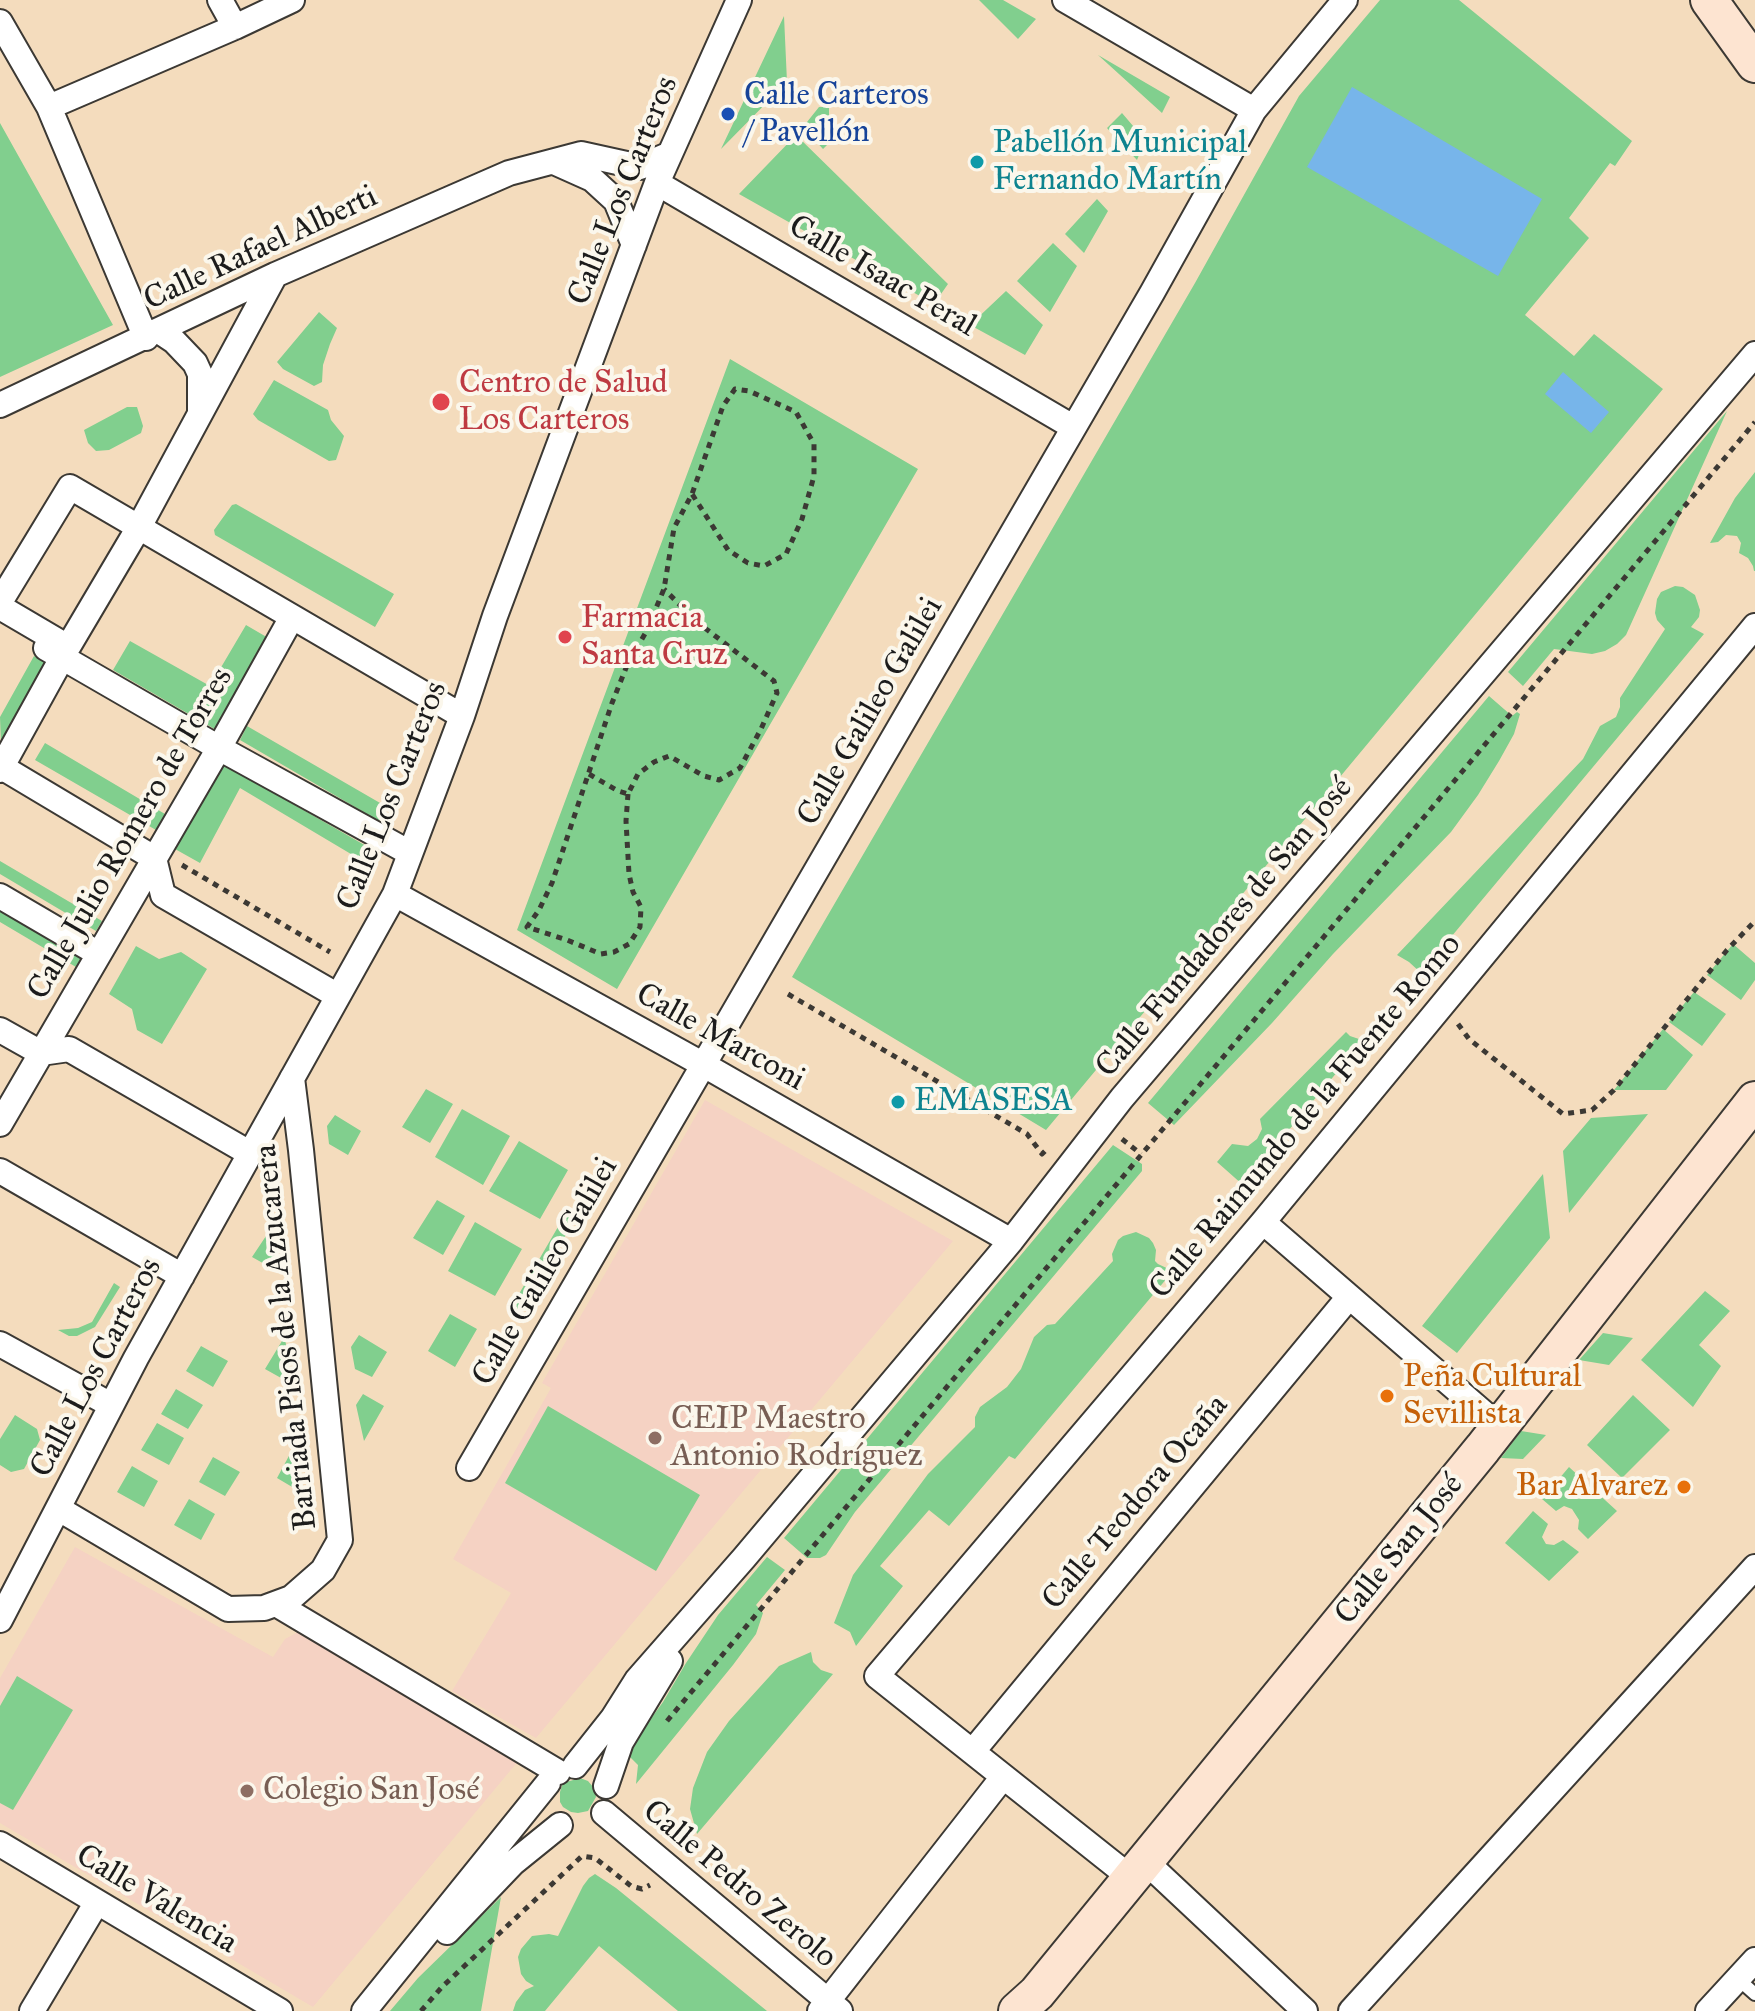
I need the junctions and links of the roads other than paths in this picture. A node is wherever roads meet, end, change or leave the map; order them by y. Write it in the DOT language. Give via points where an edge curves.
graph roads {
  1 [pos="220,0"];
  2 [pos="292,0"];
  3 [pos="739,0"];
  4 [pos="1065,0"];
  5 [pos="1345,0"];
  6 [pos="1716,5"];
  7 [pos="0,22"];
  8 [pos="235,27"];
  9 [pos="1755,64"];
  10 [pos="49,107"];
  11 [pos="1254,110"];
  12 [pos="554,162"];
  13 [pos="649,183"];
  14 [pos="616,201"];
  15 [pos="634,245"];
  16 [pos="275,275"];
  17 [pos="153,334"];
  18 [pos="1755,354"];
  19 [pos="1755,363"];
  20 [pos="1732,381"];
  21 [pos="0,405"];
  22 [pos="200,413"];
  23 [pos="1073,427"];
  24 [pos="139,527"];
  25 [pos="0,604"];
  26 [pos="292,617"];
  27 [pos="0,621"];
  28 [pos="1755,626"];
  29 [pos="65,653"];
  30 [pos="462,716"];
  31 [pos="219,748"];
  32 [pos="1,768"];
  33 [pos="410,853"];
  34 [pos="154,858"];
  35 [pos="395,894"];
  36 [pos="0,896"];
  37 [pos="99,954"];
  38 [pos="338,996"];
  39 [pos="0,1030"];
  40 [pos="41,1053"];
  41 [pos="704,1065"];
  42 [pos="292,1078"];
  43 [pos="1755,1100"];
  44 [pos="0,1124"];
  45 [pos="251,1154"];
  46 [pos="0,1171"];
  47 [pos="1263,1222"];
  48 [pos="1011,1241"];
  49 [pos="182,1276"];
  50 [pos="1349,1297"];
  51 [pos="0,1344"];
  52 [pos="111,1405"];
  53 [pos="1500,1427"];
  54 [pos="469,1468"];
  55 [pos="59,1509"];
  56 [pos="744,1558"];
  57 [pos="1755,1567"];
  58 [pos="276,1604"];
  59 [pos="0,1620"];
  60 [pos="973,1751"];
  61 [pos="560,1773"];
  62 [pos="1003,1777"];
  63 [pos="606,1786"];
  64 [pos="584,1823"];
  65 [pos="0,1844"];
  66 [pos="1138,1869"];
  67 [pos="97,1902"];
  68 [pos="1755,1960"];
  69 [pos="1746,1986"];
  70 [pos="1027,2005"];
  71 [pos="833,2008"];
  72 [pos="32,2011"];
  73 [pos="280,2011"];
  74 [pos="367,2011"];
  75 [pos="1305,2011"];
  76 [pos="1351,2011"];
  77 [pos="1709,2011"];
  1 -- 8 [label="street"];
  2 -- 8 [label="street"];
  3 -- 13 [label="street, Calle Los Carteros" via="670,154"];
  4 -- 11 [label="street"];
  5 -- 11 [label="street, Calle Galileo Galilei"];
  6 -- 9 [label="main road"];
  7 -- 10 [label="street"];
  8 -- 10 [label="street"];
  10 -- 17 [label="street"];
  11 -- 23 [label="street, Calle Galileo Galilei"];
  12 -- 13 [label="street, Calle Rafael Alberti" via="581,154"];
  12 -- 14 [label="street" via="592,179"];
  12 -- 16 [label="street, Calle Rafael Alberti" via="509,173"];
  13 -- 14 [label="street" via="633,204"];
  13 -- 15 [label="street, Calle Los Carteros"];
  13 -- 23 [label="street, Calle Isaac Peral"];
  14 -- 15 [label="street"];
  15 -- 30 [label="street, Calle Los Carteros"];
  16 -- 17 [label="street, Calle Rafael Alberti"];
  16 -- 22 [label="street"];
  17 -- 21 [label="street, Calle Rafael Alberti"];
  17 -- 22 [label="street" via="174,341 195,363"];
  18 -- 20 [label="street, Calle Fundadores de San José"];
  19 -- 20 [label="street, Calle Fundadores de San José"];
  20 -- 48 [label="street, Calle Fundadores de San José" via="1122,1098"];
  22 -- 24 [label="street"];
  23 -- 41 [label="street, Calle Galileo Galilei"];
  24 -- 25 [label="street" via="70,487"];
  24 -- 26 [label="street"];
  24 -- 29 [label="street"];
  25 -- 29 [label="street"];
  26 -- 30 [label="street"];
  26 -- 31 [label="street, Calle Julio Romero de Torres"];
  27 -- 29 [label="street"];
  28 -- 47 [label="street, Calle Raimundo de la Fuente Romo"];
  29 -- 31 [label="street"];
  29 -- 32 [label="street"];
  30 -- 33 [label="street, Calle Los Carteros"];
  31 -- 33 [label="street"];
  31 -- 34 [label="street, Calle Julio Romero de Torres"];
  32 -- 34 [label="street"];
  33 -- 35 [label="street, Calle Los Carteros"];
  34 -- 37 [label="street, Calle Julio Romero de Torres"];
  34 -- 38 [label="street" via="163,895"];
  35 -- 38 [label="street, Calle Los Carteros"];
  35 -- 41 [label="street, Calle Marconi"];
  36 -- 37 [label="street"];
  37 -- 40 [label="street, Calle Julio Romero de Torres"];
  38 -- 42 [label="street, Calle Los Carteros"];
  39 -- 40 [label="street"];
  40 -- 44 [label="street, Calle Julio Romero de Torres"];
  40 -- 45 [label="street" via="69,1049"];
  41 -- 48 [label="street, Calle Marconi"];
  41 -- 54 [label="street, Calle Galileo Galilei"];
  42 -- 45 [label="street, Calle Los Carteros"];
  42 -- 58 [label="street, Barriada Pisos de la Azucarera" via="340,1540 323,1570"];
  43 -- 53 [label="main road, Calle San José"];
  45 -- 49 [label="street, Calle Los Carteros"];
  46 -- 49 [label="street"];
  47 -- 50 [label="street"];
  47 -- 60 [label="street, Calle Raimundo de la Fuente Romo" via="877,1676"];
  48 -- 56 [label="street, Calle Fundadores de San José"];
  49 -- 52 [label="street, Calle Los Carteros"];
  50 -- 53 [label="street"];
  50 -- 60 [label="street, Calle Teodora Ocaña"];
  51 -- 52 [label="street"];
  52 -- 55 [label="street, Calle Los Carteros"];
  53 -- 66 [label="main road, Calle San José"];
  55 -- 58 [label="street, Barriada Pisos de la Azucarera" via="228,1609"];
  55 -- 59 [label="street, Calle Los Carteros"];
  56 -- 61 [label="street, Calle Fundadores de San José" via="637,1680 613,1718"];
  56 -- 63 [label="street, Calle Fundadores de San José" via="670,1661 621,1742"];
  57 -- 76 [label="street"];
  58 -- 61 [label="street"];
  60 -- 62 [label="street"];
  61 -- 63 [label="street" via="585,1767"];
  61 -- 64 [label="street" via="545,1792 548,1811 553,1819"];
  61 -- 74 [label="street, Calle Fundadores de San José"];
  62 -- 66 [label="street"];
  62 -- 71 [label="street"];
  63 -- 64 [label="street" via="608,1796"];
  64 -- 71 [label="street, Calle Pedro Zerolo" via="658,1860"];
  64 -- 74 [label="street, Calle Fundadores de San José" via="513,1863"];
  65 -- 67 [label="street, Calle Valencia"];
  66 -- 70 [label="main road, Calle San José"];
  66 -- 75 [label="street"];
  67 -- 72 [label="street"];
  67 -- 73 [label="street, Calle Valencia"];
  68 -- 69 [label="street"];
  69 -- 77 [label="street"];
}
